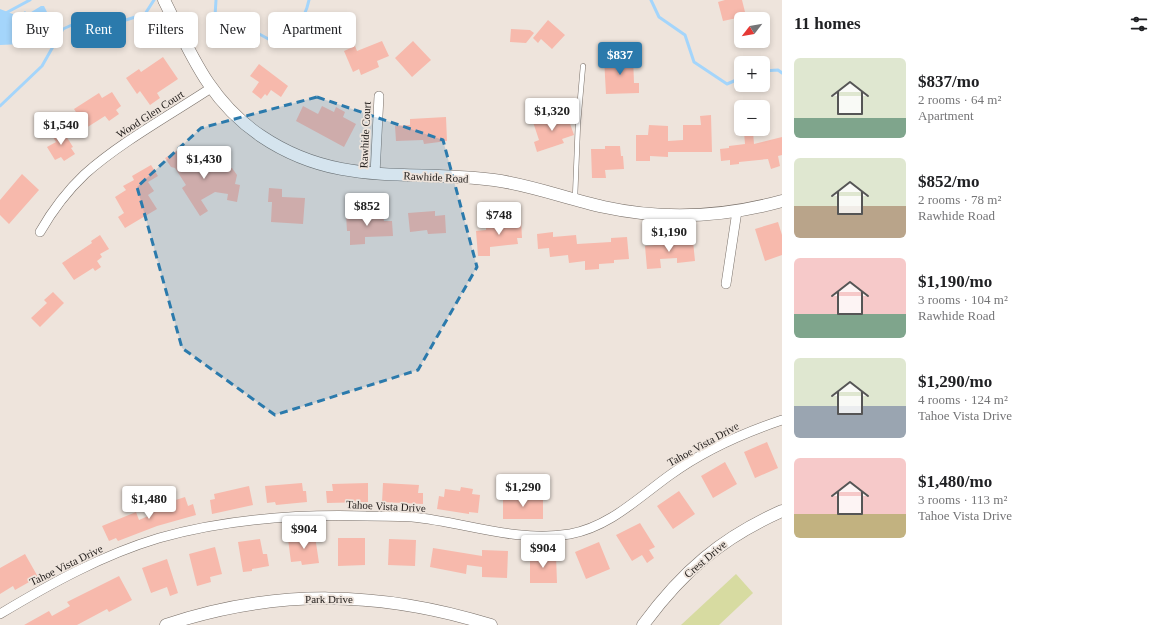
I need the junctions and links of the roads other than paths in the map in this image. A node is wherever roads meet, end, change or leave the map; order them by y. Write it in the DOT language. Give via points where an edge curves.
graph roads {
  1 [pos="164,0"];
  2 [pos="583,66"];
  3 [pos="211,88"];
  4 [pos="379,96"];
  5 [pos="375,174"];
  6 [pos="575,200"];
  7 [pos="782,201"];
  8 [pos="737,211"];
  9 [pos="40,232"];
  10 [pos="726,284"];
  11 [pos="782,420"];
  12 [pos="782,511"];
  13 [pos="0,614"];
  14 [pos="470,622"];
  15 [pos="166,625"];
  16 [pos="491,625"];
  17 [pos="643,625"];
  1 -- 3 [label="street, Rawhide Road" via="195,64"];
  2 -- 6 [label="lane"];
  3 -- 5 [label="street, Rawhide Road" via="246,124 278,146 322,165 349,172"];
  3 -- 9 [label="street, Wood Glen Court" via="84,175 66,194"];
  4 -- 5 [label="street, Rawhide Court"];
  5 -- 6 [label="street, Rawhide Road" via="491,180 527,186"];
  6 -- 8 [label="street, Rawhide Road" via="647,214 692,216"];
  7 -- 8 [label="street, Rawhide Road"];
  8 -- 10 [label="street"];
  11 -- 13 [label="street, Tahoe Vista Drive" via="758,428 695,459 621,512 598,526 572,534 531,537 413,517 274,517 220,525 158,539 108,557 62,578"];
  12 -- 17 [label="street, Crest Drive" via="722,543 665,594"];
  14 -- 15 [label="street, Park Drive" via="415,605 367,599 321,598 279,600 234,607"];
  14 -- 16 [label="street, Park Drive"];
}
